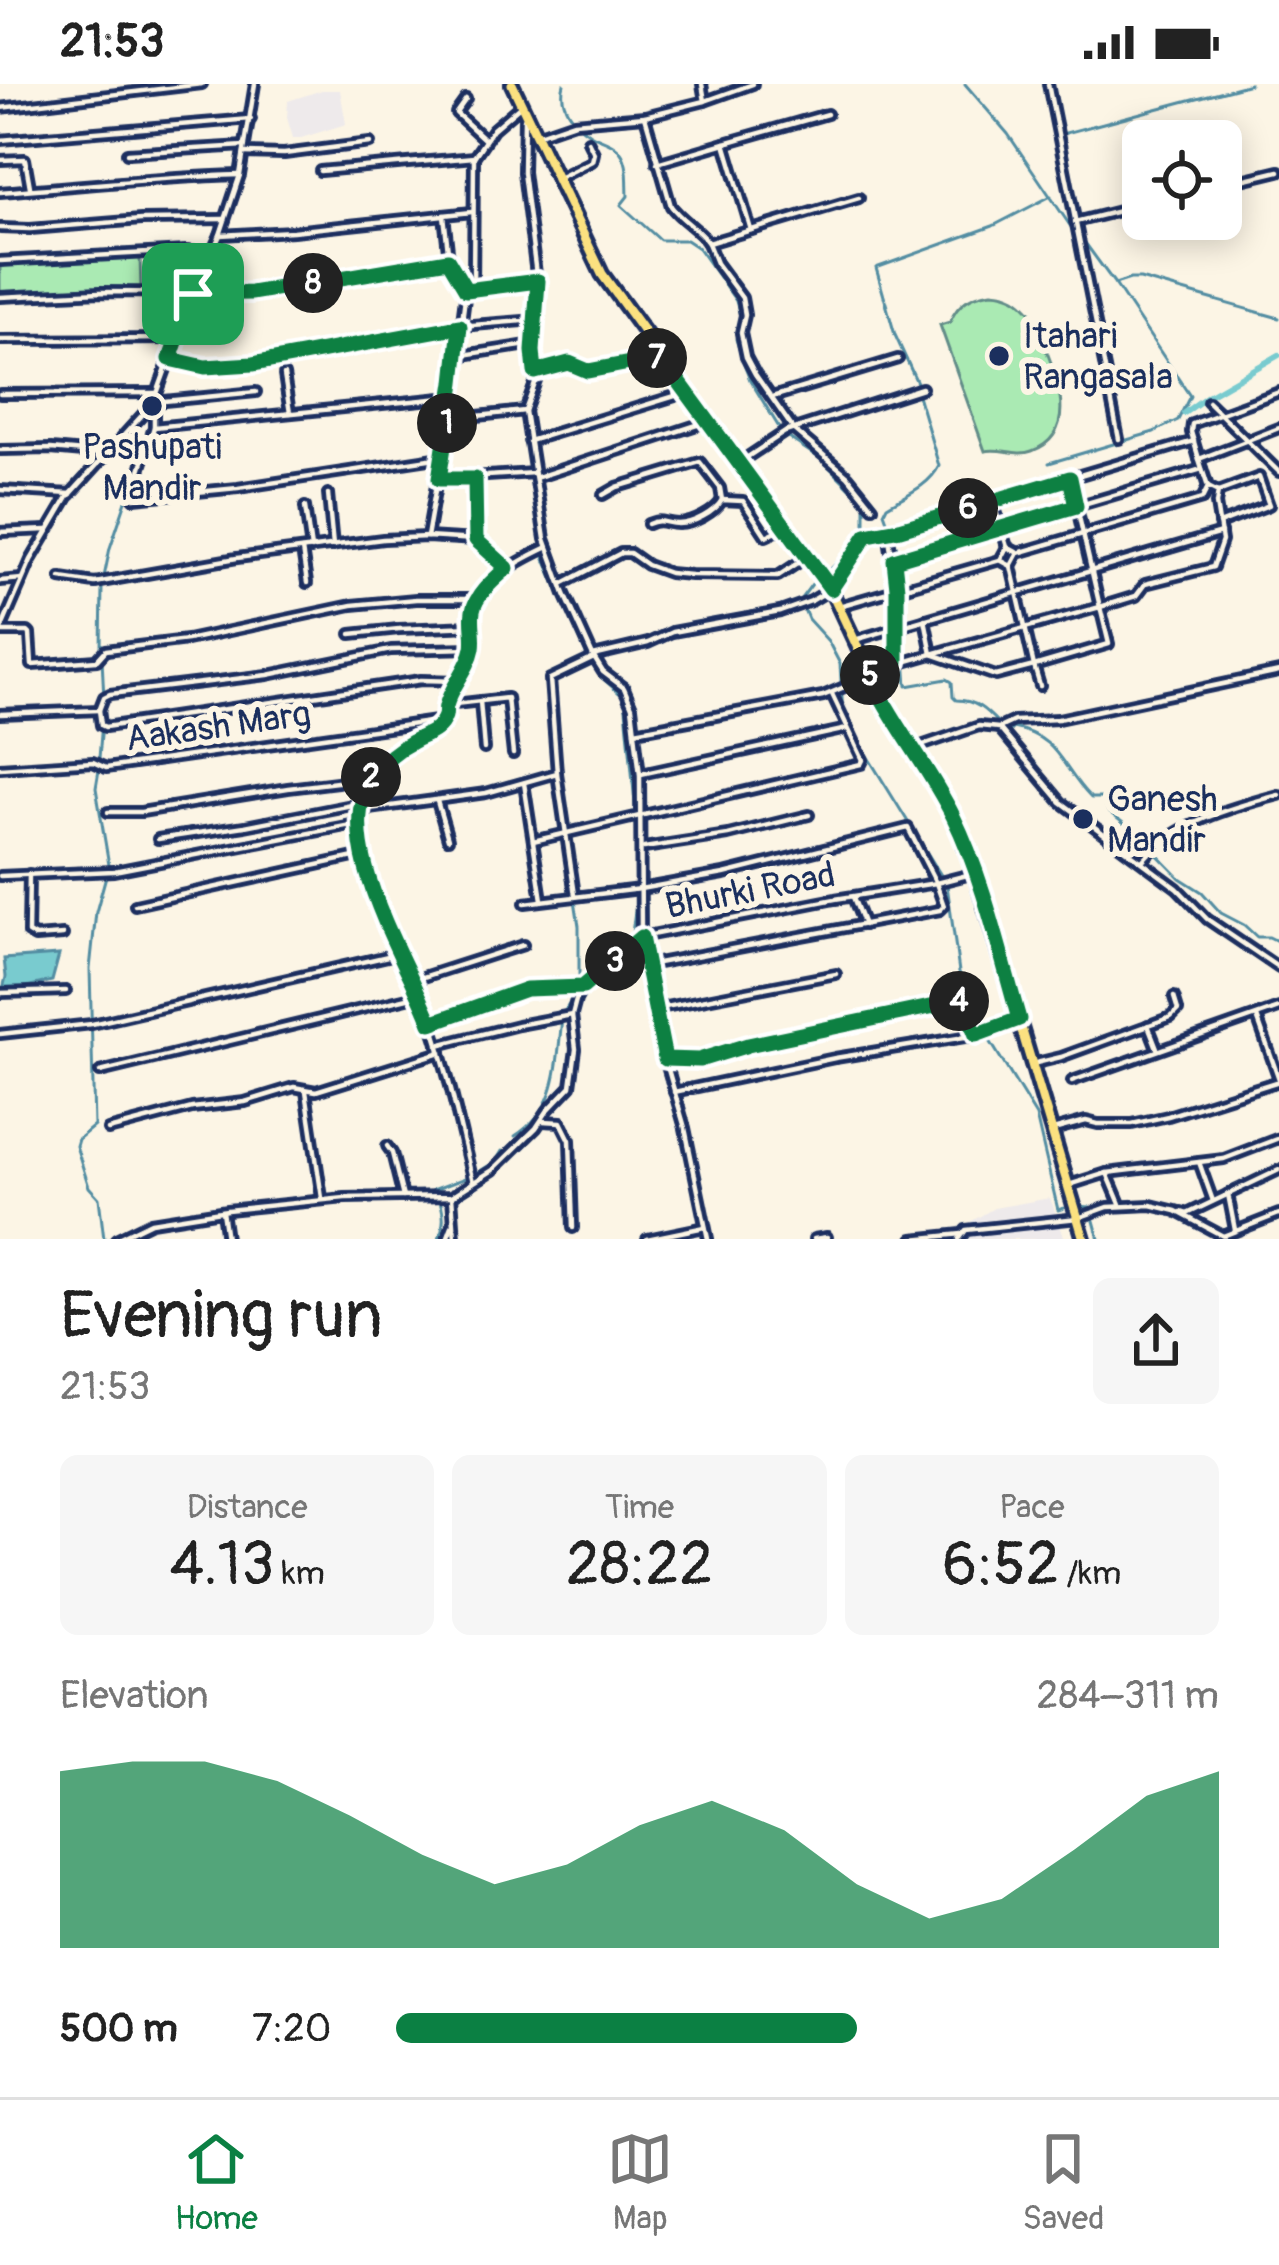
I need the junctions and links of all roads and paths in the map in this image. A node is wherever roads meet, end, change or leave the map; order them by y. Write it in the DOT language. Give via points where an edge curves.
graph roads {
  1 [pos="202,84"];
  2 [pos="255,84"];
  3 [pos="512,84"];
  4 [pos="702,84"];
  5 [pos="753,84"];
  6 [pos="1048,84"];
  7 [pos="466,99"];
  8 [pos="705,100"];
  9 [pos="0,108"];
  10 [pos="522,108"];
  11 [pos="826,114"];
  12 [pos="645,116"];
  13 [pos="251,119"];
  14 [pos="535,135"];
  15 [pos="484,139"];
  16 [pos="0,140"];
  17 [pos="588,141"];
  18 [pos="370,142"];
  19 [pos="725,143"];
  20 [pos="245,150"];
  21 [pos="127,153"];
  22 [pos="474,157"];
  23 [pos="0,160"];
  24 [pos="657,163"];
  25 [pos="320,171"];
  26 [pos="1279,171"];
  27 [pos="239,175"];
  28 [pos="555,179"];
  29 [pos="1242,180"];
  30 [pos="30,190"];
  31 [pos="0,192"];
  32 [pos="859,198"];
  33 [pos="1122,210"];
  34 [pos="472,212"];
  35 [pos="444,215"];
  36 [pos="225,219"];
  37 [pos="1075,222"];
  38 [pos="0,228"];
  39 [pos="751,230"];
  40 [pos="220,235"];
  41 [pos="708,244"];
  42 [pos="210,253"];
  43 [pos="448,260"];
  44 [pos="0,261"];
  45 [pos="538,281"];
  46 [pos="470,289"];
  47 [pos="193,294"];
  48 [pos="0,297"];
  49 [pos="536,320"];
  50 [pos="460,326"];
  51 [pos="177,339"];
  52 [pos="0,340"];
  53 [pos="534,344"];
  54 [pos="458,356"];
  55 [pos="661,357"];
  56 [pos="170,359"];
  57 [pos="898,359"];
  58 [pos="535,372"];
  59 [pos="284,376"];
  60 [pos="922,388"];
  61 [pos="256,392"];
  62 [pos="688,392"];
  63 [pos="1279,392"];
  64 [pos="0,394"];
  65 [pos="452,397"];
  66 [pos="772,397"];
  67 [pos="155,398"];
  68 [pos="1208,402"];
  69 [pos="525,410"];
  70 [pos="290,413"];
  71 [pos="1220,414"];
  72 [pos="448,419"];
  73 [pos="709,421"];
  74 [pos="154,427"];
  75 [pos="1279,428"];
  76 [pos="794,430"];
  77 [pos="1119,439"];
  78 [pos="1247,440"];
  79 [pos="530,441"];
  80 [pos="1195,441"];
  81 [pos="0,450"];
  82 [pos="106,454"];
  83 [pos="442,457"];
  84 [pos="1199,459"];
  85 [pos="740,463"];
  86 [pos="1202,469"];
  87 [pos="1279,472"];
  88 [pos="534,475"];
  89 [pos="1070,478"];
  90 [pos="439,479"];
  91 [pos="475,479"];
  92 [pos="1208,487"];
  93 [pos="0,490"];
  94 [pos="1218,492"];
  95 [pos="70,494"];
  96 [pos="328,494"];
  97 [pos="603,495"];
  98 [pos="1202,499"];
  99 [pos="722,500"];
  100 [pos="993,500"];
  101 [pos="1216,504"];
  102 [pos="1076,506"];
  103 [pos="305,507"];
  104 [pos="873,507"];
  105 [pos="648,524"];
  106 [pos="1220,524"];
  107 [pos="785,527"];
  108 [pos="1001,528"];
  109 [pos="47,530"];
  110 [pos="0,532"];
  111 [pos="890,532"];
  112 [pos="1221,533"];
  113 [pos="1083,535"];
  114 [pos="427,537"];
  115 [pos="476,540"];
  116 [pos="333,546"];
  117 [pos="1007,547"];
  118 [pos="546,548"];
  119 [pos="311,549"];
  120 [pos="302,550"];
  121 [pos="1018,553"];
  122 [pos="807,557"];
  123 [pos="896,559"];
  124 [pos="1000,560"];
  125 [pos="1011,566"];
  126 [pos="507,568"];
  127 [pos="1091,571"];
  128 [pos="61,578"];
  129 [pos="22,579"];
  130 [pos="0,580"];
  131 [pos="307,584"];
  132 [pos="562,584"];
  133 [pos="900,587"];
  134 [pos="830,588"];
  135 [pos="1017,592"];
  136 [pos="478,599"];
  137 [pos="839,606"];
  138 [pos="1100,607"];
  139 [pos="925,619"];
  140 [pos="473,626"];
  141 [pos="901,626"];
  142 [pos="1025,628"];
  143 [pos="0,632"];
  144 [pos="351,634"];
  145 [pos="854,640"];
  146 [pos="473,648"];
  147 [pos="932,654"];
  148 [pos="594,657"];
  149 [pos="902,660"];
  150 [pos="1034,666"];
  151 [pos="1279,672"];
  152 [pos="869,674"];
  153 [pos="459,681"];
  154 [pos="1040,686"];
  155 [pos="833,693"];
  156 [pos="480,701"];
  157 [pos="446,705"];
  158 [pos="99,710"];
  159 [pos="0,714"];
  160 [pos="443,720"];
  161 [pos="1001,727"];
  162 [pos="847,729"];
  163 [pos="635,731"];
  164 [pos="484,749"];
  165 [pos="912,749"];
  166 [pos="513,754"];
  167 [pos="0,768"];
  168 [pos="557,773"];
  169 [pos="640,775"];
  170 [pos="370,778"];
  171 [pos="524,783"];
  172 [pos="1279,795"];
  173 [pos="437,801"];
  174 [pos="361,807"];
  175 [pos="108,812"];
  176 [pos="809,815"];
  177 [pos="641,816"];
  178 [pos="358,823"];
  179 [pos="568,833"];
  180 [pos="158,839"];
  181 [pos="448,839"];
  182 [pos="533,841"];
  183 [pos="642,848"];
  184 [pos="363,855"];
  185 [pos="1142,861"];
  186 [pos="975,873"];
  187 [pos="29,874"];
  188 [pos="0,876"];
  189 [pos="938,883"];
  190 [pos="640,889"];
  191 [pos="575,895"];
  192 [pos="853,897"];
  193 [pos="542,900"];
  194 [pos="525,903"];
  195 [pos="135,905"];
  196 [pos="864,925"];
  197 [pos="63,935"];
  198 [pos="641,937"];
  199 [pos="523,945"];
  200 [pos="401,953"];
  201 [pos="646,965"];
  202 [pos="1279,968"];
  203 [pos="836,974"];
  204 [pos="414,980"];
  205 [pos="583,987"];
  206 [pos="66,991"];
  207 [pos="0,994"];
  208 [pos="421,995"];
  209 [pos="1174,997"];
  210 [pos="1279,1008"];
  211 [pos="655,1009"];
  212 [pos="572,1015"];
  213 [pos="1256,1016"];
  214 [pos="1019,1019"];
  215 [pos="431,1023"];
  216 [pos="1148,1025"];
  217 [pos="0,1034"];
  218 [pos="979,1034"];
  219 [pos="440,1048"];
  220 [pos="1158,1050"];
  221 [pos="665,1059"];
  222 [pos="1032,1064"];
  223 [pos="100,1072"];
  224 [pos="1279,1080"];
  225 [pos="1072,1081"];
  226 [pos="306,1090"];
  227 [pos="674,1092"];
  228 [pos="542,1120"];
  229 [pos="108,1130"];
  230 [pos="1052,1131"];
  231 [pos="1279,1138"];
  232 [pos="387,1146"];
  233 [pos="1199,1162"];
  234 [pos="1279,1170"];
  235 [pos="1107,1173"];
  236 [pos="473,1182"];
  237 [pos="1069,1185"];
  238 [pos="1228,1194"];
  239 [pos="448,1196"];
  240 [pos="403,1197"];
  241 [pos="322,1200"];
  242 [pos="1213,1202"];
  243 [pos="1120,1206"];
  244 [pos="222,1211"];
  245 [pos="1176,1211"];
  246 [pos="1279,1214"];
  247 [pos="1078,1218"];
  248 [pos="705,1227"];
  249 [pos="572,1228"];
  250 [pos="1235,1232"];
  251 [pos="961,1236"];
  252 [pos="827,1237"];
  253 [pos="116,1239"];
  254 [pos="226,1239"];
  255 [pos="451,1239"];
  256 [pos="647,1239"];
  257 [pos="708,1239"];
  258 [pos="814,1239"];
  259 [pos="913,1239"];
  260 [pos="1084,1239"];
  1 -- 9 [label="street"];
  2 -- 13 [label="street"];
  3 -- 10 [label="main road"];
  4 -- 8 [label="street"];
  5 -- 8 [label="street"];
  6 -- 37 [label="street"];
  7 -- 15 [label="street" via="456,113"];
  8 -- 12 [label="street"];
  10 -- 14 [label="main road"];
  10 -- 15 [label="street"];
  10 -- 45 [label="street"];
  11 -- 19 [label="street"];
  12 -- 14 [label="street"];
  12 -- 24 [label="street"];
  13 -- 16 [label="street"];
  13 -- 20 [label="street"];
  14 -- 28 [label="main road"];
  15 -- 22 [label="street"];
  17 -- 28 [label="street" via="592,161"];
  18 -- 20 [label="street" via="284,154"];
  19 -- 24 [label="street"];
  19 -- 39 [label="street"];
  20 -- 21 [label="street"];
  20 -- 27 [label="street"];
  22 -- 25 [label="street"];
  22 -- 34 [label="street"];
  23 -- 30 [label="street" via="26,159"];
  24 -- 41 [label="street" via="671,206"];
  26 -- 29 [label="street"];
  27 -- 30 [label="street"];
  27 -- 36 [label="street"];
  28 -- 55 [label="main road" via="602,274"];
  30 -- 31 [label="street"];
  32 -- 39 [label="street"];
  33 -- 37 [label="street"];
  34 -- 35 [label="street"];
  34 -- 46 [label="street"];
  35 -- 40 [label="street"];
  35 -- 43 [label="street"];
  36 -- 38 [label="street"];
  36 -- 40 [label="street"];
  37 -- 77 [label="street"];
  39 -- 41 [label="street"];
  40 -- 42 [label="street"];
  41 -- 66 [label="street" via="742,298 746,357"];
  42 -- 44 [label="street"];
  42 -- 47 [label="street"];
  43 -- 46 [label="street"];
  43 -- 47 [label="street" via="251,293"];
  45 -- 46 [label="street"];
  45 -- 49 [label="street"];
  46 -- 50 [label="street"];
  47 -- 48 [label="street"];
  47 -- 51 [label="street"];
  49 -- 50 [label="street"];
  49 -- 53 [label="street"];
  50 -- 54 [label="street"];
  50 -- 56 [label="street" via="253,364"];
  51 -- 52 [label="street"];
  51 -- 56 [label="street"];
  53 -- 54 [label="street"];
  53 -- 58 [label="street"];
  54 -- 65 [label="street"];
  55 -- 58 [label="street"];
  55 -- 62 [label="main road"];
  56 -- 67 [label="street"];
  57 -- 66 [label="street"];
  58 -- 69 [label="street"];
  59 -- 70 [label="street"];
  60 -- 76 [label="street"];
  61 -- 67 [label="street"];
  62 -- 73 [label="main road"];
  62 -- 79 [label="street"];
  63 -- 71 [label="street"];
  64 -- 67 [label="street"];
  65 -- 70 [label="street"];
  65 -- 72 [label="street"];
  66 -- 76 [label="street"];
  67 -- 74 [label="street"];
  67 -- 82 [label="street"];
  68 -- 71 [label="street"];
  69 -- 72 [label="street"];
  69 -- 79 [label="street"];
  70 -- 74 [label="street"];
  71 -- 78 [label="street"];
  71 -- 80 [label="street" via="1192,424"];
  72 -- 83 [label="street"];
  73 -- 85 [label="main road"];
  73 -- 88 [label="street"];
  74 -- 83 [label="street" via="135,500"];
  75 -- 78 [label="street"];
  76 -- 85 [label="street"];
  76 -- 104 [label="street"];
  78 -- 84 [label="street"];
  78 -- 87 [label="street"];
  79 -- 88 [label="street"];
  80 -- 84 [label="street"];
  80 -- 89 [label="street"];
  81 -- 82 [label="street"];
  82 -- 95 [label="street"];
  83 -- 90 [label="street"];
  84 -- 86 [label="street"];
  85 -- 107 [label="main road"];
  86 -- 92 [label="street"];
  86 -- 102 [label="street"];
  88 -- 91 [label="street"];
  88 -- 118 [label="street"];
  89 -- 100 [label="street"];
  89 -- 102 [label="street"];
  90 -- 91 [label="street"];
  90 -- 114 [label="street"];
  91 -- 115 [label="street"];
  92 -- 94 [label="street"];
  92 -- 98 [label="street"];
  93 -- 95 [label="street"];
  94 -- 101 [label="street"];
  94 -- 106 [label="street" via="1259,477 1269,505"];
  95 -- 109 [label="street"];
  96 -- 116 [label="street"];
  97 -- 99 [label="street" via="700,462"];
  98 -- 101 [label="street"];
  98 -- 113 [label="street"];
  99 -- 105 [label="street" via="716,511 679,525"];
  99 -- 107 [label="street" via="743,501 766,536"];
  100 -- 108 [label="street"];
  100 -- 111 [label="street"];
  101 -- 106 [label="street"];
  102 -- 108 [label="street"];
  102 -- 113 [label="street"];
  103 -- 119 [label="street"];
  106 -- 112 [label="street"];
  107 -- 122 [label="main road"];
  108 -- 117 [label="street"];
  108 -- 123 [label="street"];
  109 -- 110 [label="street"];
  109 -- 129 [label="street"];
  111 -- 123 [label="street"];
  111 -- 134 [label="street" via="867,535"];
  112 -- 127 [label="street"];
  112 -- 138 [label="street" via="1213,567 1144,584 1136,596"];
  113 -- 121 [label="street"];
  113 -- 127 [label="street"];
  114 -- 115 [label="street"];
  114 -- 116 [label="street"];
  115 -- 126 [label="street"];
  116 -- 119 [label="street"];
  117 -- 121 [label="street"];
  117 -- 124 [label="street"];
  118 -- 126 [label="street"];
  118 -- 132 [label="street"];
  119 -- 120 [label="street"];
  120 -- 128 [label="street" via="95,583"];
  120 -- 131 [label="street"];
  121 -- 125 [label="street"];
  122 -- 132 [label="street" via="778,576 691,575 630,553"];
  122 -- 134 [label="main road"];
  123 -- 133 [label="street"];
  124 -- 125 [label="street"];
  124 -- 133 [label="street"];
  125 -- 135 [label="street"];
  126 -- 136 [label="street"];
  127 -- 135 [label="street"];
  127 -- 138 [label="street"];
  129 -- 130 [label="street"];
  129 -- 143 [label="street"];
  132 -- 148 [label="street"];
  133 -- 137 [label="street"];
  133 -- 141 [label="street"];
  134 -- 137 [label="main road"];
  134 -- 148 [label="street" via="794,608"];
  135 -- 139 [label="street"];
  135 -- 142 [label="street"];
  136 -- 140 [label="street"];
  136 -- 143 [label="street" via="352,605 63,664 32,665 30,634"];
  137 -- 145 [label="main road"];
  138 -- 142 [label="street"];
  138 -- 150 [label="street" via="1109,644"];
  139 -- 141 [label="street"];
  139 -- 147 [label="street"];
  140 -- 144 [label="street"];
  140 -- 146 [label="street"];
  141 -- 145 [label="street"];
  141 -- 149 [label="street"];
  142 -- 147 [label="street"];
  142 -- 150 [label="street"];
  145 -- 152 [label="main road"];
  146 -- 153 [label="street"];
  146 -- 158 [label="street" via="391,650 110,694"];
  147 -- 149 [label="street"];
  147 -- 150 [label="street" via="996,676"];
  148 -- 163 [label="street" via="629,697"];
  148 -- 168 [label="street" via="550,679"];
  149 -- 152 [label="street"];
  150 -- 154 [label="street"];
  151 -- 161 [label="street"];
  152 -- 155 [label="street"];
  152 -- 165 [label="main road"];
  153 -- 157 [label="street"];
  153 -- 158 [label="street" via="103,726"];
  155 -- 162 [label="street"];
  155 -- 163 [label="street"];
  156 -- 157 [label="street"];
  156 -- 164 [label="street"];
  156 -- 166 [label="street" via="508,699"];
  157 -- 160 [label="street"];
  158 -- 159 [label="street"];
  160 -- 167 [label="street, Aakash Marg" via="106,768"];
  160 -- 170 [label="street"];
  161 -- 165 [label="street" via="979,726"];
  161 -- 185 [label="street" via="1061,802"];
  162 -- 169 [label="street"];
  162 -- 177 [label="street" via="861,764"];
  163 -- 169 [label="street"];
  165 -- 186 [label="main road" via="956,822"];
  168 -- 171 [label="street"];
  168 -- 179 [label="street"];
  169 -- 177 [label="street"];
  170 -- 174 [label="street"];
  170 -- 175 [label="street"];
  171 -- 173 [label="street"];
  171 -- 182 [label="street"];
  172 -- 185 [label="street" via="1233,808"];
  173 -- 174 [label="street"];
  173 -- 181 [label="street"];
  174 -- 178 [label="street"];
  174 -- 180 [label="street"];
  176 -- 183 [label="street"];
  177 -- 179 [label="street"];
  177 -- 183 [label="street"];
  178 -- 184 [label="street"];
  178 -- 187 [label="street" via="107,870"];
  179 -- 182 [label="street"];
  179 -- 191 [label="street"];
  182 -- 193 [label="street"];
  183 -- 190 [label="street"];
  184 -- 195 [label="street"];
  184 -- 200 [label="street"];
  185 -- 202 [label="street"];
  186 -- 189 [label="street, Bhurki Road"];
  186 -- 214 [label="main road"];
  187 -- 188 [label="street"];
  187 -- 197 [label="street" via="28,933"];
  189 -- 190 [label="street" via="908,828"];
  189 -- 192 [label="street, Bhurki Road"];
  189 -- 196 [label="street" via="943,909"];
  190 -- 191 [label="street"];
  190 -- 198 [label="street"];
  191 -- 193 [label="street"];
  192 -- 196 [label="street"];
  192 -- 198 [label="street, Bhurki Road"];
  193 -- 194 [label="street"];
  196 -- 201 [label="street"];
  198 -- 201 [label="street"];
  198 -- 205 [label="street, Bhurki Road"];
  199 -- 204 [label="street"];
  200 -- 204 [label="street"];
  200 -- 217 [label="street" via="90,1024"];
  201 -- 211 [label="street"];
  203 -- 211 [label="street"];
  204 -- 208 [label="street"];
  205 -- 212 [label="street, Bhurki Road"];
  205 -- 215 [label="street" via="526,989"];
  206 -- 207 [label="street"];
  208 -- 215 [label="street"];
  208 -- 223 [label="street"];
  209 -- 216 [label="street" via="1177,1013"];
  210 -- 213 [label="street"];
  211 -- 221 [label="street"];
  212 -- 219 [label="street"];
  212 -- 228 [label="street, Bhurki Road" via="574,1080"];
  213 -- 220 [label="street"];
  213 -- 224 [label="street"];
  214 -- 218 [label="street"];
  214 -- 222 [label="main road"];
  215 -- 219 [label="street"];
  216 -- 220 [label="street"];
  216 -- 222 [label="street"];
  218 -- 221 [label="street" via="959,1001 699,1060"];
  218 -- 227 [label="street"];
  219 -- 226 [label="street"];
  219 -- 236 [label="street"];
  220 -- 225 [label="street"];
  221 -- 227 [label="street"];
  222 -- 230 [label="main road"];
  224 -- 230 [label="street" via="1168,1117"];
  226 -- 229 [label="street"];
  226 -- 241 [label="street"];
  227 -- 248 [label="street"];
  228 -- 236 [label="street, Bhurki Road"];
  228 -- 249 [label="street" via="561,1121 570,1140"];
  230 -- 237 [label="main road"];
  231 -- 233 [label="street"];
  232 -- 240 [label="street"];
  233 -- 235 [label="street"];
  233 -- 242 [label="street"];
  234 -- 238 [label="street"];
  235 -- 237 [label="street"];
  235 -- 243 [label="street"];
  236 -- 239 [label="street, Bhurki Road"];
  237 -- 247 [label="main road"];
  238 -- 242 [label="street"];
  238 -- 250 [label="street"];
  239 -- 240 [label="street"];
  239 -- 255 [label="street"];
  240 -- 241 [label="street"];
  241 -- 244 [label="street"];
  242 -- 245 [label="street"];
  243 -- 245 [label="street"];
  243 -- 247 [label="street"];
  244 -- 253 [label="street" via="152,1222"];
  244 -- 254 [label="street"];
  245 -- 250 [label="street" via="1223,1236"];
  246 -- 250 [label="street"];
  247 -- 251 [label="street"];
  247 -- 260 [label="main road"];
  248 -- 256 [label="street"];
  248 -- 257 [label="street"];
  251 -- 259 [label="street"];
  252 -- 258 [label="street"];
}
